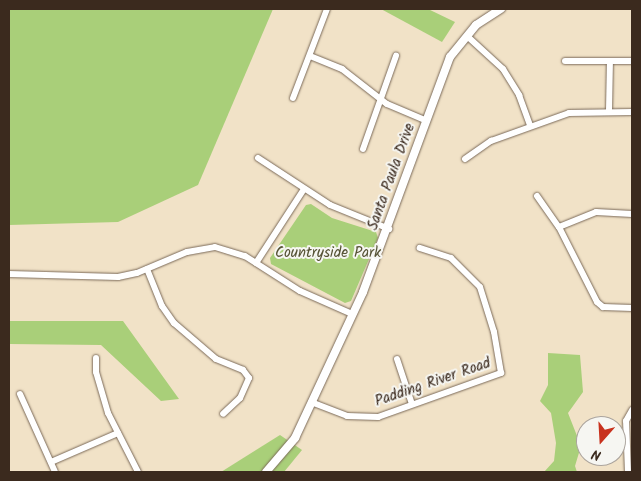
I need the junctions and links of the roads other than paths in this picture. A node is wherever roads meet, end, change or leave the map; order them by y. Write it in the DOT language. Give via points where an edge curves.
graph roads {
  1 [pos="326,9"];
  2 [pos="501,9"];
  3 [pos="467,36"];
  4 [pos="310,56"];
  5 [pos="396,56"];
  6 [pos="565,61"];
  7 [pos="610,61"];
  8 [pos="632,62"];
  9 [pos="293,98"];
  10 [pos="380,99"];
  11 [pos="609,111"];
  12 [pos="632,112"];
  13 [pos="427,121"];
  14 [pos="530,126"];
  15 [pos="363,149"];
  16 [pos="258,158"];
  17 [pos="465,159"];
  18 [pos="304,189"];
  19 [pos="537,196"];
  20 [pos="632,214"];
  21 [pos="559,227"];
  22 [pos="389,229"];
  23 [pos="420,248"];
  24 [pos="256,263"];
  25 [pos="147,269"];
  26 [pos="9,274"];
  27 [pos="632,308"];
  28 [pos="352,314"];
  29 [pos="96,358"];
  30 [pos="397,359"];
  31 [pos="20,394"];
  32 [pos="311,402"];
  33 [pos="412,404"];
  34 [pos="632,410"];
  35 [pos="224,414"];
  36 [pos="118,433"];
  37 [pos="51,462"];
  38 [pos="55,472"];
  39 [pos="138,472"];
  40 [pos="266,472"];
  41 [pos="628,472"];
  1 -- 4 [label="street"];
  2 -- 3 [label="street, Santa Paula Drive" via="486,16"];
  3 -- 13 [label="street, Santa Paula Drive" via="450,57"];
  3 -- 14 [label="street" via="503,69 519,95"];
  4 -- 9 [label="street"];
  4 -- 10 [label="street" via="342,69"];
  5 -- 10 [label="street"];
  6 -- 7 [label="street"];
  7 -- 8 [label="street"];
  7 -- 11 [label="street"];
  10 -- 13 [label="street"];
  10 -- 15 [label="street"];
  11 -- 12 [label="street"];
  11 -- 14 [label="street" via="569,113"];
  13 -- 22 [label="street, Santa Paula Drive"];
  14 -- 17 [label="street" via="491,141"];
  16 -- 18 [label="street"];
  18 -- 22 [label="street" via="339,210"];
  18 -- 24 [label="street"];
  19 -- 21 [label="street"];
  20 -- 21 [label="street" via="596,212"];
  21 -- 27 [label="street" via="597,302 604,307"];
  22 -- 28 [label="street, Santa Paula Drive"];
  23 -- 33 [label="street, Padding River Road" via="451,258 477,283 490,313 502,368 495,376"];
  24 -- 25 [label="street" via="234,251 206,247"];
  24 -- 28 [label="street" via="300,290"];
  25 -- 26 [label="street" via="118,277"];
  25 -- 35 [label="street" via="162,306 174,323 210,355 243,370 249,378 240,398"];
  28 -- 32 [label="street, Santa Paula Drive"];
  29 -- 36 [label="street" via="96,372 104,402"];
  30 -- 33 [label="street"];
  31 -- 37 [label="street"];
  32 -- 33 [label="street, Padding River Road" via="342,415 363,418 384,415"];
  32 -- 40 [label="street, Santa Paula Drive" via="286,452"];
  34 -- 41 [label="street" via="626,421"];
  36 -- 37 [label="street"];
  36 -- 39 [label="street"];
  37 -- 38 [label="street"];
}
